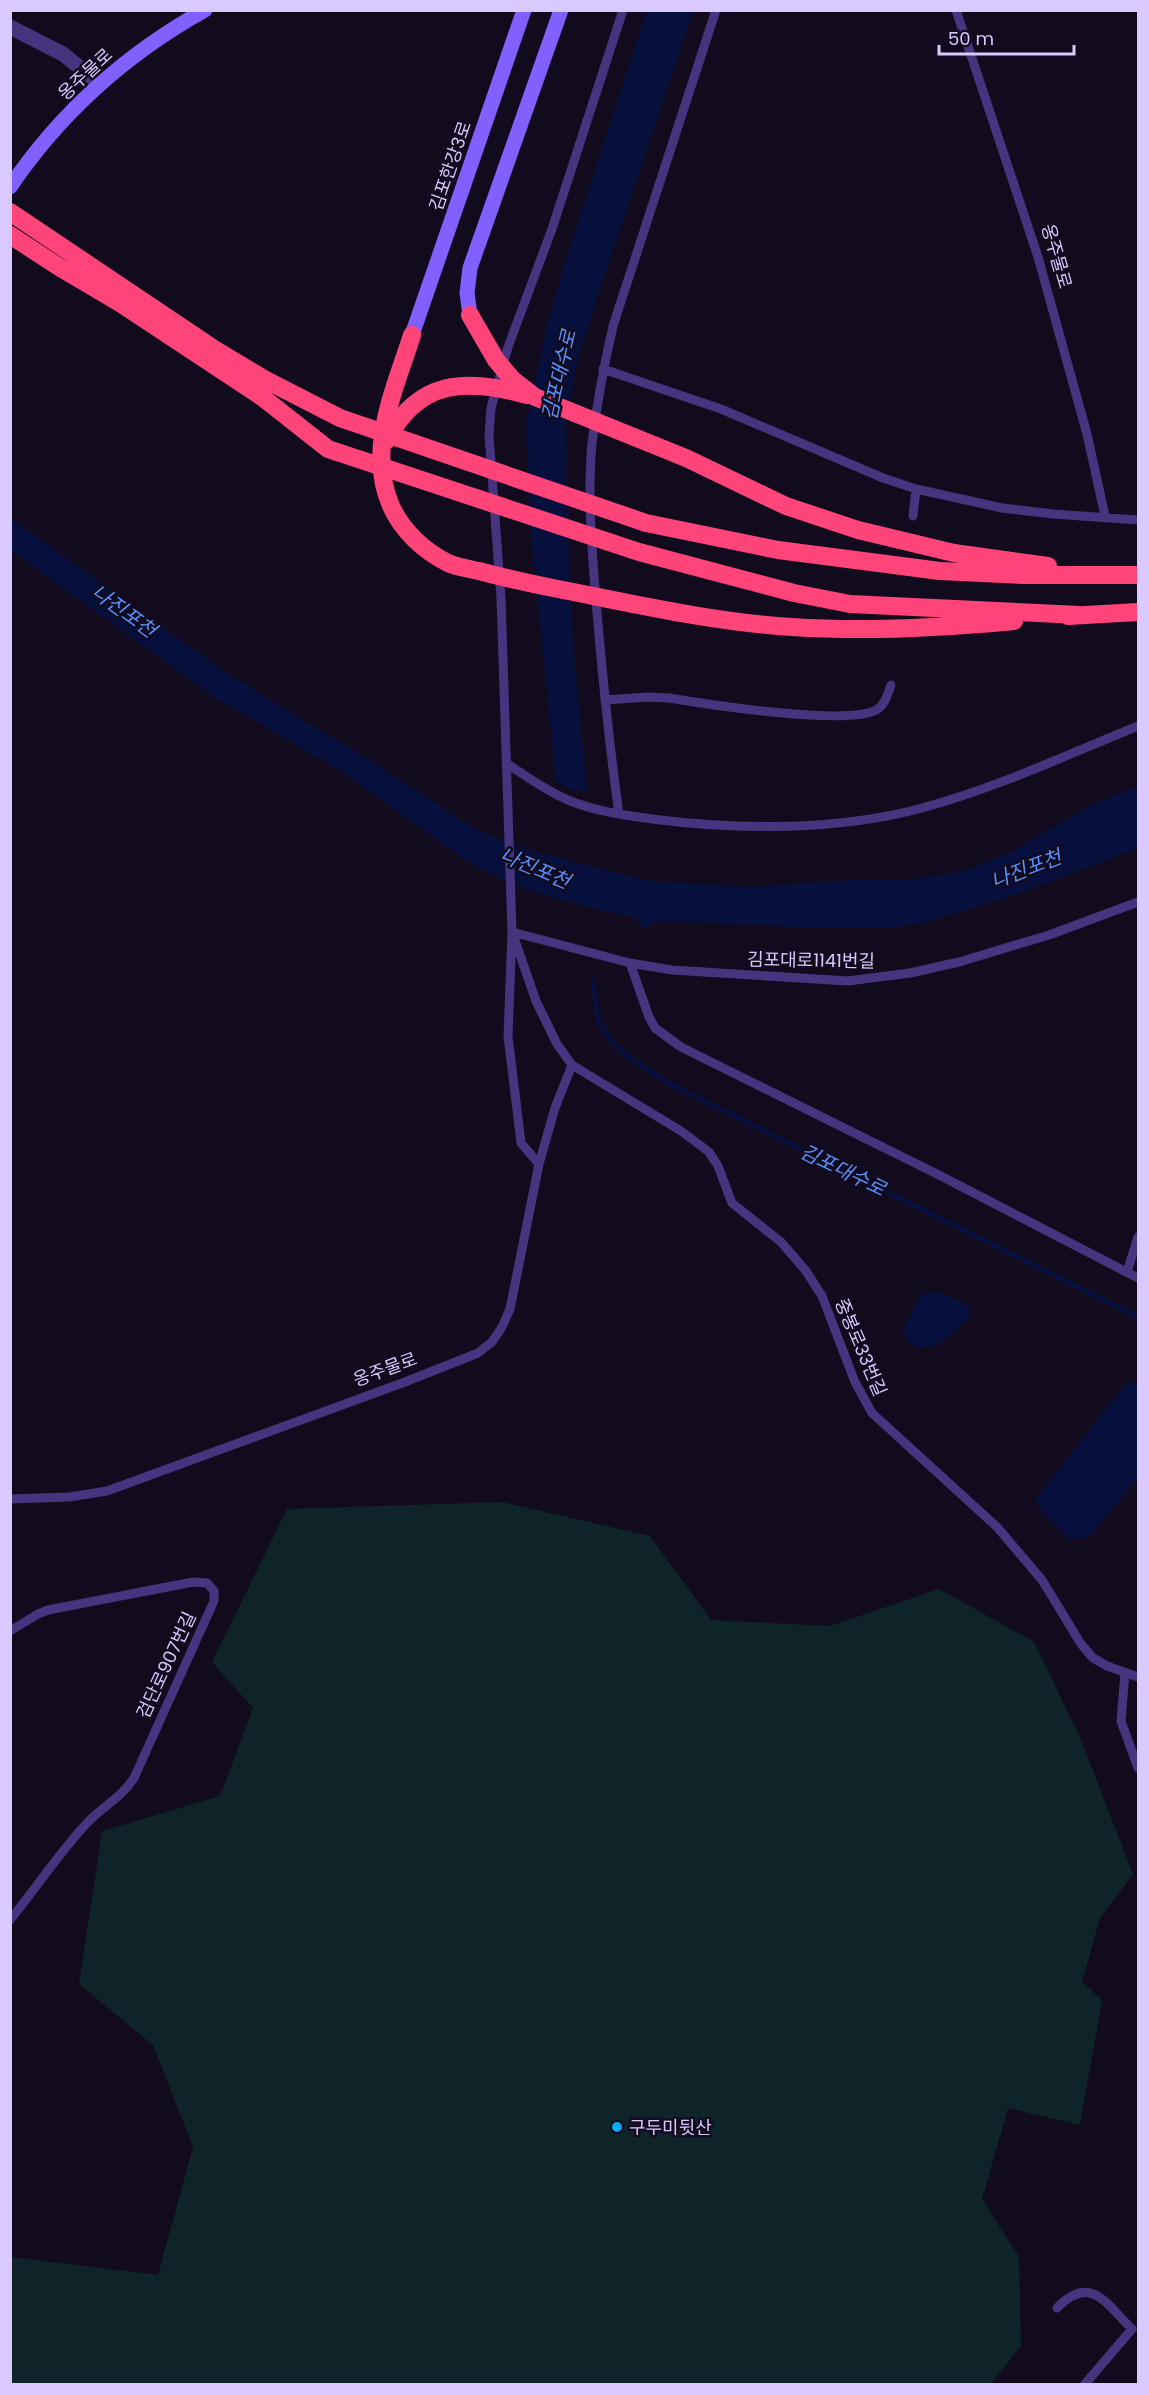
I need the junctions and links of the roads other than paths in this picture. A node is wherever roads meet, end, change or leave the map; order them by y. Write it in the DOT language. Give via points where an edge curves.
graph roads {
  1 [pos="205,10"];
  2 [pos="524,10"];
  3 [pos="561,10"];
  4 [pos="623,10"];
  5 [pos="716,10"];
  6 [pos="956,10"];
  7 [pos="10,27"];
  8 [pos="99,83"];
  9 [pos="10,187"];
  10 [pos="10,212"];
  11 [pos="10,235"];
  12 [pos="470,315"];
  13 [pos="412,335"];
  14 [pos="603,369"];
  15 [pos="535,397"];
  16 [pos="380,452"];
  17 [pos="916,489"];
  18 [pos="913,516"];
  19 [pos="1105,516"];
  20 [pos="1138,520"];
  21 [pos="1107,574"];
  22 [pos="1138,575"];
  23 [pos="1138,612"];
  24 [pos="1080,615"];
  25 [pos="891,685"];
  26 [pos="605,700"];
  27 [pos="1138,726"];
  28 [pos="506,763"];
  29 [pos="619,814"];
  30 [pos="1138,902"];
  31 [pos="512,932"];
  32 [pos="630,963"];
  33 [pos="572,1065"];
  34 [pos="539,1164"];
  35 [pos="1138,1237"];
  36 [pos="1127,1272"];
  37 [pos="1138,1278"];
  38 [pos="10,1498"];
  39 [pos="10,1631"];
  40 [pos="1125,1673"];
  41 [pos="1138,1677"];
  42 [pos="1138,1768"];
  43 [pos="10,1920"];
  44 [pos="1057,2308"];
  45 [pos="1085,2385"];
  1 -- 8 [label="street, 옹주물로"];
  2 -- 13 [label="street, 김포한강3로"];
  3 -- 12 [label="street" via="470,268"];
  4 -- 28 [label="lane" via="552,229 508,347 491,408 489,435 500,587"];
  5 -- 14 [label="lane" via="623,290"];
  6 -- 19 [label="lane, 옹주물로" via="1038,257 1088,434"];
  7 -- 8 [label="street" via="63,54"];
  8 -- 9 [label="street, 옹주물로" via="32,155"];
  10 -- 21 [label="highway" via="214,349 340,418 646,523 778,550 928,569 1024,575"];
  11 -- 24 [label="highway" via="262,397 328,449 639,552 794,593 850,604"];
  12 -- 15 [label="highway" via="496,360"];
  13 -- 16 [label="highway" via="385,416"];
  14 -- 17 [label="lane" via="729,412"];
  14 -- 26 [label="lane" via="592,444 590,504"];
  15 -- 16 [label="highway" via="465,384 440,389 406,409"];
  15 -- 21 [label="highway" via="686,458 786,506 858,530 954,553"];
  16 -- 24 [label="highway" via="391,507 405,529 426,550 450,564 522,582 650,607 791,627 938,628"];
  17 -- 18 [label="lane"];
  17 -- 19 [label="lane" via="1002,508"];
  19 -- 20 [label="lane"];
  21 -- 22 [label="highway"];
  23 -- 24 [label="highway"];
  25 -- 26 [label="lane" via="878,709 857,714 804,714 669,698"];
  26 -- 29 [label="lane"];
  27 -- 29 [label="lane" via="960,796 858,821 706,826"];
  28 -- 29 [label="lane" via="567,800"];
  28 -- 31 [label="lane"];
  30 -- 32 [label="lane, 김포대로1141번길" via="1010,948 878,979 705,974"];
  31 -- 32 [label="lane, 김포대로1141번길"];
  31 -- 33 [label="lane" via="536,1001 556,1044"];
  31 -- 34 [label="lane" via="508,1036 521,1143"];
  32 -- 36 [label="lane" via="655,1028 681,1047"];
  33 -- 34 [label="lane, 옹주물로"];
  33 -- 40 [label="lane, 중봉로33번길" via="709,1152 732,1203 781,1242 822,1296 855,1382 872,1413 997,1527 1042,1580 1093,1658"];
  34 -- 38 [label="lane, 옹주물로" via="510,1309 492,1342 478,1353 107,1491 69,1497"];
  35 -- 36 [label="lane"];
  36 -- 37 [label="lane"];
  39 -- 43 [label="lane, 검단로907번길" via="48,1610 193,1582 207,1583 214,1591 214,1601 134,1778 87,1823"];
  40 -- 41 [label="lane, 중봉로33번길"];
  40 -- 42 [label="lane" via="1121,1721"];
  44 -- 45 [label="lane" via="1076,2293 1094,2293 1132,2329"];
}
